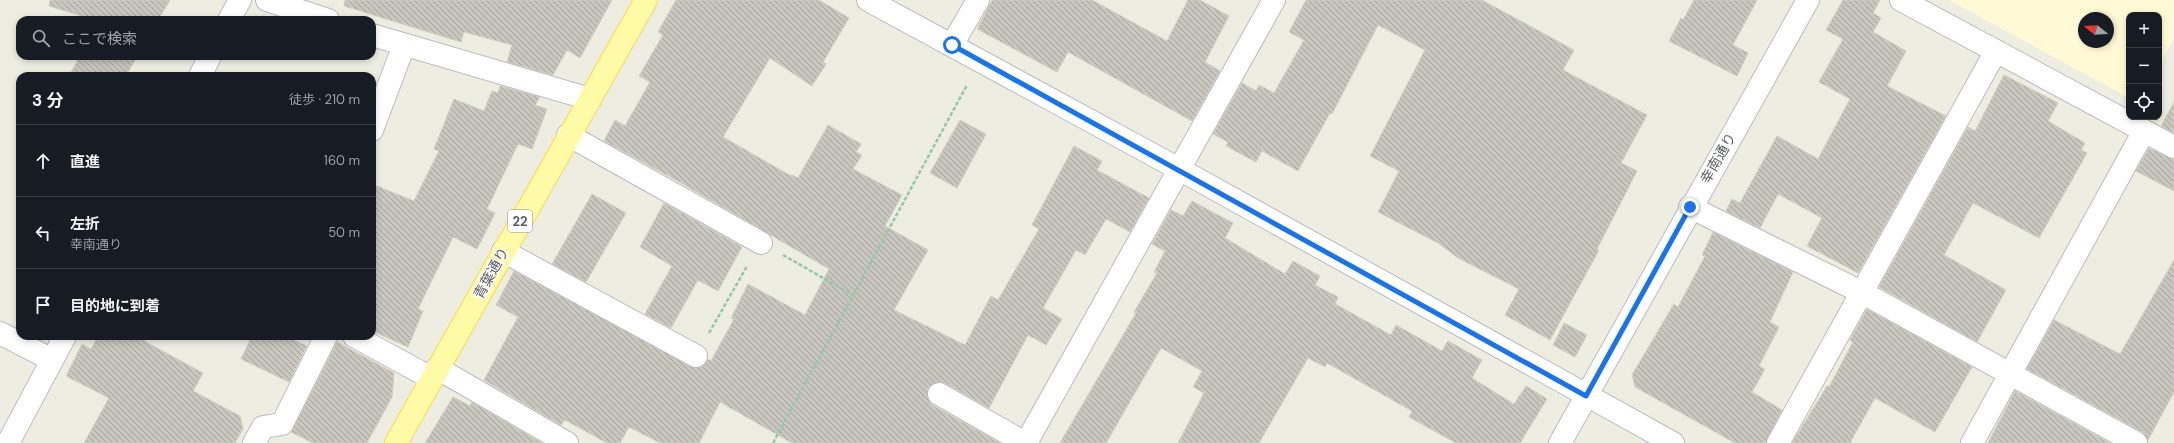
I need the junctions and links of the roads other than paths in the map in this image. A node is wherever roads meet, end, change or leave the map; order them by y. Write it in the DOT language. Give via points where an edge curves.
graph roads {
  1 [pos="240,0"];
  2 [pos="267,0"];
  3 [pos="646,0"];
  4 [pos="868,0"];
  5 [pos="978,0"];
  6 [pos="1274,0"];
  7 [pos="1808,0"];
  8 [pos="1901,0"];
  9 [pos="231,16"];
  10 [pos="316,16"];
  11 [pos="376,35"];
  12 [pos="404,45"];
  13 [pos="952,45"];
  14 [pos="1996,51"];
  15 [pos="208,60"];
  16 [pos="202,72"];
  17 [pos="590,99"];
  18 [pos="376,119"];
  19 [pos="2144,131"];
  20 [pos="568,136"];
  21 [pos="2174,147"];
  22 [pos="1179,169"];
  23 [pos="1690,207"];
  24 [pos="761,242"];
  25 [pos="503,251"];
  26 [pos="1863,293"];
  27 [pos="0,334"];
  28 [pos="63,340"];
  29 [pos="324,340"];
  30 [pos="363,340"];
  31 [pos="696,356"];
  32 [pos="52,360"];
  33 [pos="434,373"];
  34 [pos="2012,374"];
  35 [pos="938,394"];
  36 [pos="1586,396"];
  37 [pos="8,443"];
  38 [pos="254,443"];
  39 [pos="396,443"];
  40 [pos="567,443"];
  41 [pos="1026,443"];
  42 [pos="1560,443"];
  43 [pos="1673,443"];
  44 [pos="1778,443"];
  45 [pos="1972,443"];
  46 [pos="2136,443"];
  1 -- 9 [label="street"];
  2 -- 10 [label="street"];
  3 -- 17 [label="main road, 青葉通り / 22"];
  4 -- 13 [label="street"];
  5 -- 13 [label="street"];
  6 -- 22 [label="street"];
  7 -- 23 [label="street, 幸南通り"];
  8 -- 14 [label="street"];
  11 -- 12 [label="street"];
  12 -- 17 [label="street"];
  12 -- 18 [label="street"];
  13 -- 22 [label="street"];
  14 -- 19 [label="street"];
  14 -- 26 [label="street"];
  15 -- 16 [label="street"];
  17 -- 20 [label="main road, 青葉通り / 22"];
  19 -- 21 [label="street"];
  19 -- 34 [label="street"];
  20 -- 24 [label="street"];
  20 -- 25 [label="main road, 青葉通り / 22"];
  22 -- 36 [label="street"];
  22 -- 41 [label="street"];
  23 -- 26 [label="street"];
  23 -- 36 [label="street, 幸南通り"];
  25 -- 31 [label="street"];
  25 -- 33 [label="main road, 青葉通り / 22"];
  26 -- 34 [label="street"];
  26 -- 44 [label="street"];
  27 -- 32 [label="street"];
  28 -- 32 [label="street"];
  29 -- 38 [label="street" via="282,424 263,426"];
  30 -- 33 [label="street"];
  32 -- 37 [label="street"];
  33 -- 39 [label="main road, 青葉通り / 22"];
  33 -- 40 [label="street"];
  34 -- 45 [label="street"];
  34 -- 46 [label="street"];
  35 -- 41 [label="street"];
  36 -- 42 [label="street, 幸南通り"];
  36 -- 43 [label="street"];
}
